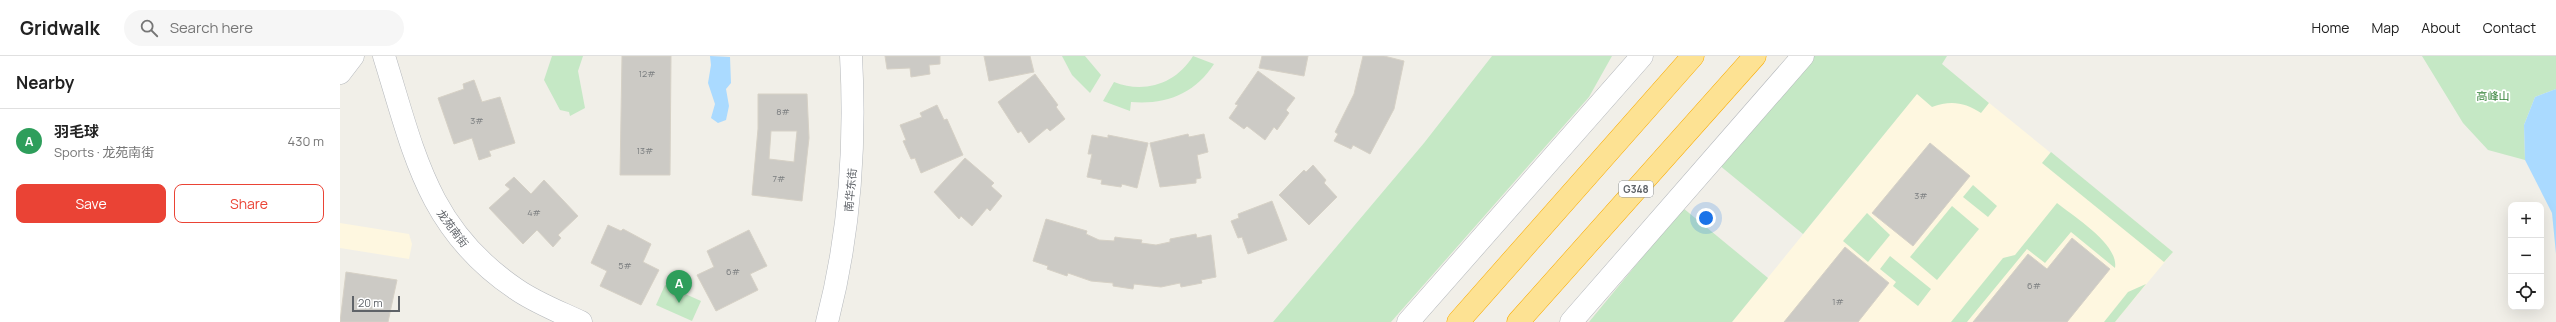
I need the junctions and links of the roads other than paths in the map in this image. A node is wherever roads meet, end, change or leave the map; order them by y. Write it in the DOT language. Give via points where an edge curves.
graph roads {
  1 [pos="353,56"];
  2 [pos="384,56"];
  3 [pos="851,56"];
  4 [pos="1642,56"];
  5 [pos="1693,56"];
  6 [pos="1755,56"];
  7 [pos="1803,56"];
  8 [pos="340,73"];
  9 [pos="581,322"];
  10 [pos="827,322"];
  11 [pos="1408,322"];
  12 [pos="1458,322"];
  13 [pos="1518,322"];
  14 [pos="1571,322"];
  1 -- 8 [label="street"];
  2 -- 9 [label="street, 龙苑南街" via="415,157 440,214 473,254 493,273 532,298"];
  3 -- 10 [label="street, 南华东街" via="854,111 850,195 836,286"];
  4 -- 11 [label="street"];
  5 -- 12 [label="highway"];
  6 -- 13 [label="highway, G348"];
  7 -- 14 [label="street"];
}
